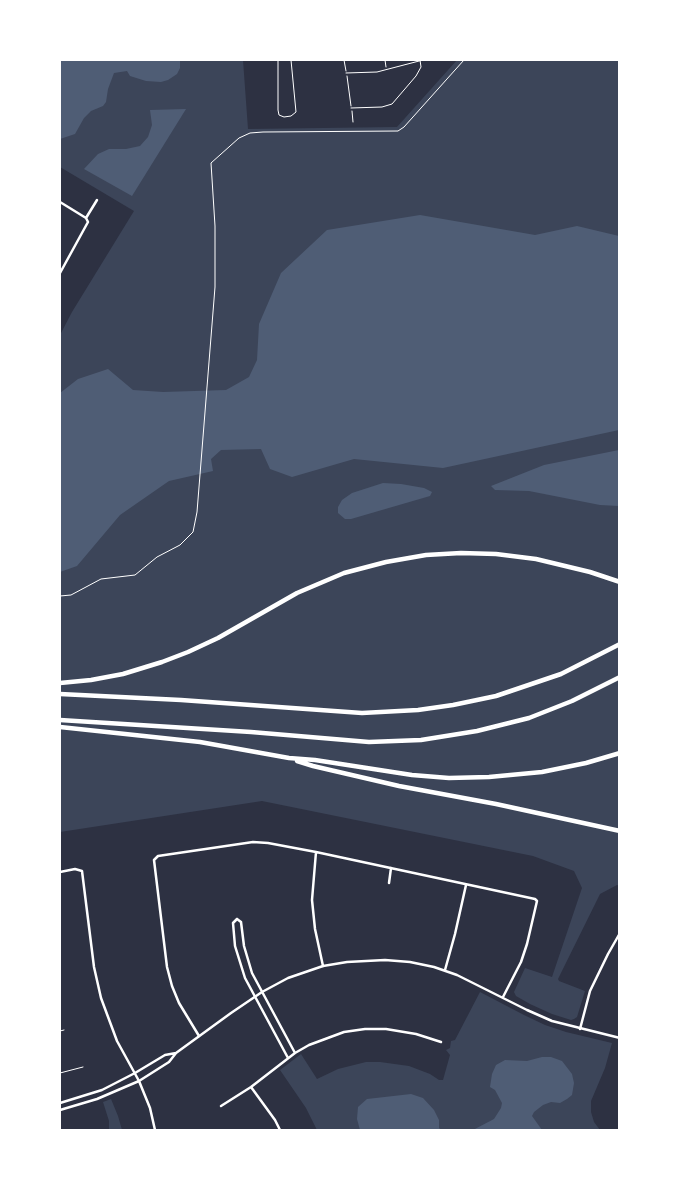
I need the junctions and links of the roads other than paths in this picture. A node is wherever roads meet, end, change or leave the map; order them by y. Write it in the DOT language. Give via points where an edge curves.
graph roads {
  1 [pos="278,60"];
  2 [pos="291,60"];
  3 [pos="344,60"];
  4 [pos="384,60"];
  5 [pos="422,60"];
  6 [pos="386,70"];
  7 [pos="346,73"];
  8 [pos="351,108"];
  9 [pos="354,122"];
  10 [pos="97,200"];
  11 [pos="60,202"];
  12 [pos="86,218"];
  13 [pos="60,273"];
  14 [pos="620,582"];
  15 [pos="620,644"];
  16 [pos="620,677"];
  17 [pos="60,682"];
  18 [pos="60,694"];
  19 [pos="60,720"];
  20 [pos="60,727"];
  21 [pos="620,753"];
  22 [pos="289,758"];
  23 [pos="620,831"];
  24 [pos="316,852"];
  25 [pos="391,868"];
  26 [pos="60,872"];
  27 [pos="389,883"];
  28 [pos="466,883"];
  29 [pos="620,933"];
  30 [pos="323,966"];
  31 [pos="445,970"];
  32 [pos="262,992"];
  33 [pos="255,997"];
  34 [pos="503,997"];
  35 [pos="579,1029"];
  36 [pos="64,1030"];
  37 [pos="60,1031"];
  38 [pos="199,1036"];
  39 [pos="620,1038"];
  40 [pos="441,1042"];
  41 [pos="176,1053"];
  42 [pos="295,1053"];
  43 [pos="288,1058"];
  44 [pos="83,1067"];
  45 [pos="60,1073"];
  46 [pos="135,1073"];
  47 [pos="139,1081"];
  48 [pos="251,1087"];
  49 [pos="60,1103"];
  50 [pos="221,1106"];
  51 [pos="60,1110"];
  52 [pos="155,1130"];
  53 [pos="280,1130"];
  1 -- 2 [label="lane" via="278,110 284,117 296,112"];
  3 -- 7 [label="lane"];
  4 -- 6 [label="lane"];
  5 -- 6 [label="lane"];
  5 -- 8 [label="lane" via="416,76 392,104"];
  6 -- 7 [label="lane"];
  7 -- 8 [label="lane"];
  8 -- 9 [label="lane"];
  10 -- 12 [label="street"];
  11 -- 12 [label="street"];
  12 -- 13 [label="street" via="87,228"];
  14 -- 17 [label="highway" via="537,559 496,554 426,555 386,562 297,593 218,638 162,662 112,676"];
  15 -- 18 [label="highway" via="561,674 496,696 418,710 362,713"];
  16 -- 19 [label="highway" via="529,718 421,740 369,742"];
  20 -- 22 [label="highway" via="200,742"];
  21 -- 22 [label="highway" via="542,772 449,778"];
  22 -- 23 [label="highway" via="399,786"];
  24 -- 25 [label="street"];
  24 -- 30 [label="street" via="312,900"];
  24 -- 38 [label="street" via="253,842 154,860 167,967 179,1003"];
  25 -- 27 [label="street"];
  25 -- 28 [label="street"];
  26 -- 46 [label="street" via="82,871 101,998"];
  28 -- 31 [label="street"];
  28 -- 34 [label="street" via="537,901 521,962"];
  29 -- 35 [label="street" via="590,991"];
  30 -- 31 [label="street" via="385,960"];
  30 -- 32 [label="street"];
  31 -- 34 [label="street"];
  32 -- 33 [label="street"];
  32 -- 33 [label="street" via="248,963 241,922 234,920 237,955"];
  32 -- 42 [label="street"];
  33 -- 38 [label="street"];
  33 -- 43 [label="street"];
  34 -- 35 [label="street" via="539,1016"];
  35 -- 39 [label="street"];
  36 -- 37 [label="lane"];
  38 -- 41 [label="street"];
  40 -- 42 [label="street" via="401,1031 365,1029 344,1032"];
  41 -- 46 [label="street"];
  41 -- 47 [label="street"];
  42 -- 43 [label="street"];
  43 -- 48 [label="street"];
  44 -- 45 [label="lane"];
  46 -- 47 [label="street"];
  46 -- 49 [label="street"];
  47 -- 51 [label="street"];
  47 -- 52 [label="street"];
  48 -- 50 [label="street"];
  48 -- 53 [label="street"];
}
